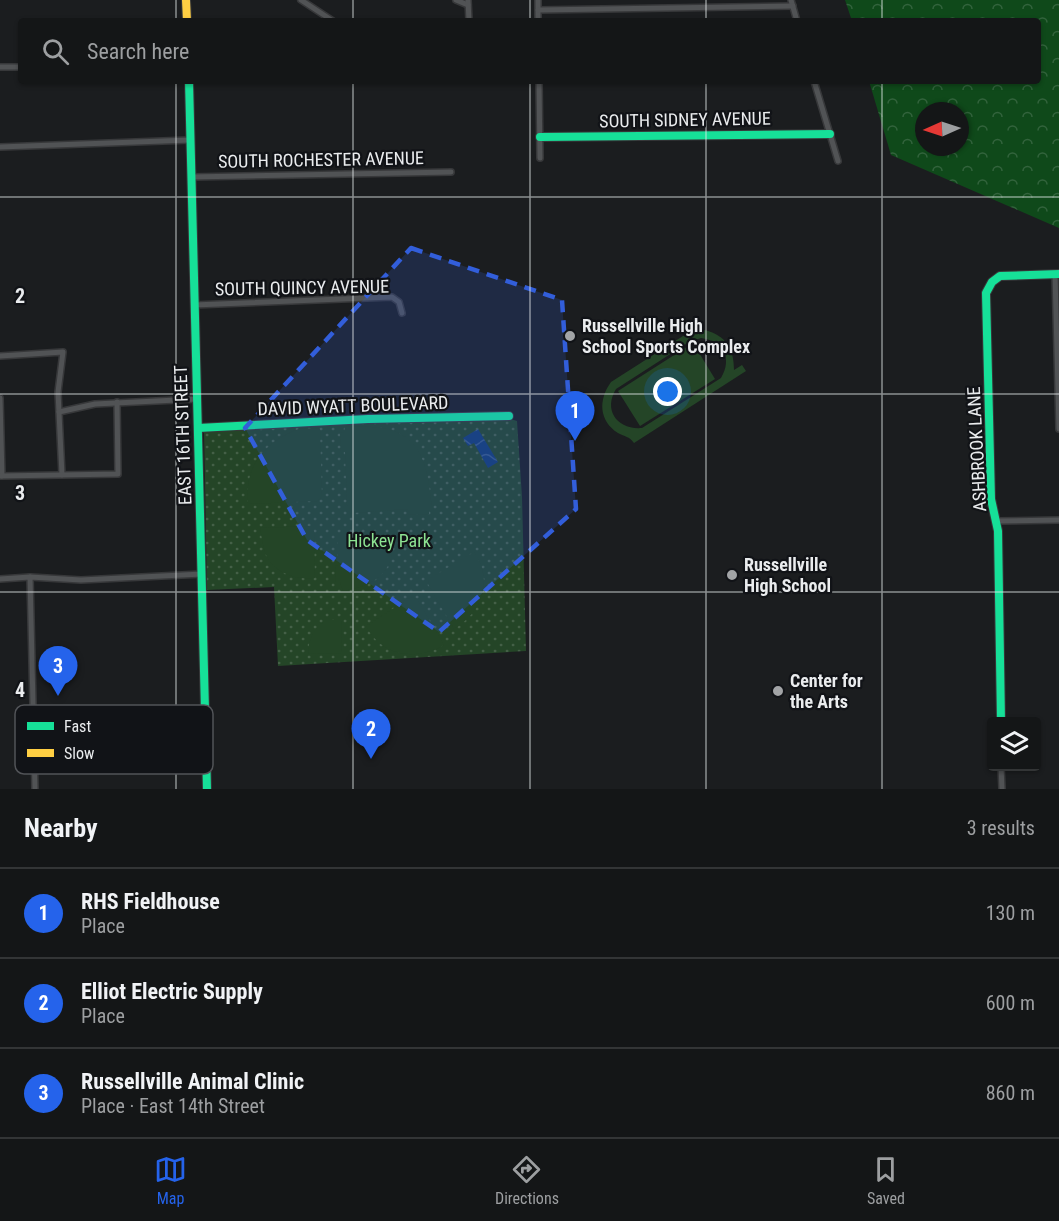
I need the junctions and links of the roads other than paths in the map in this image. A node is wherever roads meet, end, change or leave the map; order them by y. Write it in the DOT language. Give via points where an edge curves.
graph roads {
  1 [pos="186,0"];
  2 [pos="301,0"];
  3 [pos="456,0"];
  4 [pos="538,0"];
  5 [pos="468,2"];
  6 [pos="792,3"];
  7 [pos="538,10"];
  8 [pos="187,18"];
  9 [pos="328,18"];
  10 [pos="469,18"];
  11 [pos="538,18"];
  12 [pos="796,18"];
  13 [pos="0,67"];
  14 [pos="18,67"];
  15 [pos="189,84"];
  16 [pos="539,84"];
  17 [pos="815,84"];
  18 [pos="830,134"];
  19 [pos="540,137"];
  20 [pos="190,140"];
  21 [pos="0,147"];
  22 [pos="540,158"];
  23 [pos="838,161"];
  24 [pos="451,172"];
  25 [pos="191,177"];
  26 [pos="1057,274"];
  27 [pos="194,305"];
  28 [pos="402,313"];
  29 [pos="0,356"];
  30 [pos="0,398"];
  31 [pos="197,399"];
  32 [pos="117,402"];
  33 [pos="59,412"];
  34 [pos="509,416"];
  35 [pos="198,428"];
  36 [pos="1059,429"];
  37 [pos="62,475"];
  38 [pos="1,476"];
  39 [pos="1059,520"];
  40 [pos="996,521"];
  41 [pos="202,574"];
  42 [pos="30,577"];
  43 [pos="0,579"];
  44 [pos="33,705"];
  45 [pos="205,705"];
  46 [pos="1001,717"];
  47 [pos="1002,771"];
  48 [pos="35,774"];
  49 [pos="207,774"];
  50 [pos="35,789"];
  51 [pos="207,789"];
  52 [pos="1002,789"];
  1 -- 8 [label="street"];
  2 -- 9 [label="street"];
  3 -- 5 [label="street"];
  4 -- 7 [label="street"];
  5 -- 10 [label="street"];
  6 -- 7 [label="street"];
  6 -- 12 [label="street"];
  7 -- 11 [label="street"];
  13 -- 14 [label="street"];
  15 -- 20 [label="street, EAST 16TH STREET"];
  16 -- 19 [label="street"];
  17 -- 18 [label="street"];
  18 -- 19 [label="street, SOUTH SIDNEY AVENUE"];
  18 -- 23 [label="street"];
  19 -- 22 [label="street"];
  20 -- 21 [label="street"];
  20 -- 25 [label="street, EAST 16TH STREET"];
  24 -- 25 [label="street, SOUTH ROCHESTER AVENUE"];
  25 -- 27 [label="street, EAST 16TH STREET"];
  26 -- 36 [label="street"];
  26 -- 40 [label="street, ASHBROOK LANE" via="1000,276 986,293 991,499"];
  27 -- 28 [label="street, SOUTH QUINCY AVENUE" via="392,297 399,302"];
  27 -- 31 [label="street, EAST 16TH STREET"];
  29 -- 33 [label="street" via="63,352"];
  30 -- 38 [label="street"];
  31 -- 32 [label="street"];
  31 -- 35 [label="street, EAST 16TH STREET"];
  32 -- 33 [label="street"];
  32 -- 37 [label="street" via="118,474"];
  33 -- 37 [label="street"];
  34 -- 35 [label="street, DAVID WYATT BOULEVARD"];
  35 -- 41 [label="street, EAST 16TH STREET"];
  37 -- 38 [label="street"];
  39 -- 40 [label="street"];
  40 -- 46 [label="street, ASHBROOK LANE"];
  41 -- 42 [label="street" via="81,580"];
  41 -- 45 [label="street, EAST 16TH STREET"];
  42 -- 43 [label="street"];
  42 -- 44 [label="street"];
  47 -- 52 [label="street"];
  48 -- 50 [label="street"];
  49 -- 51 [label="street, EAST 16TH STREET"];
}
